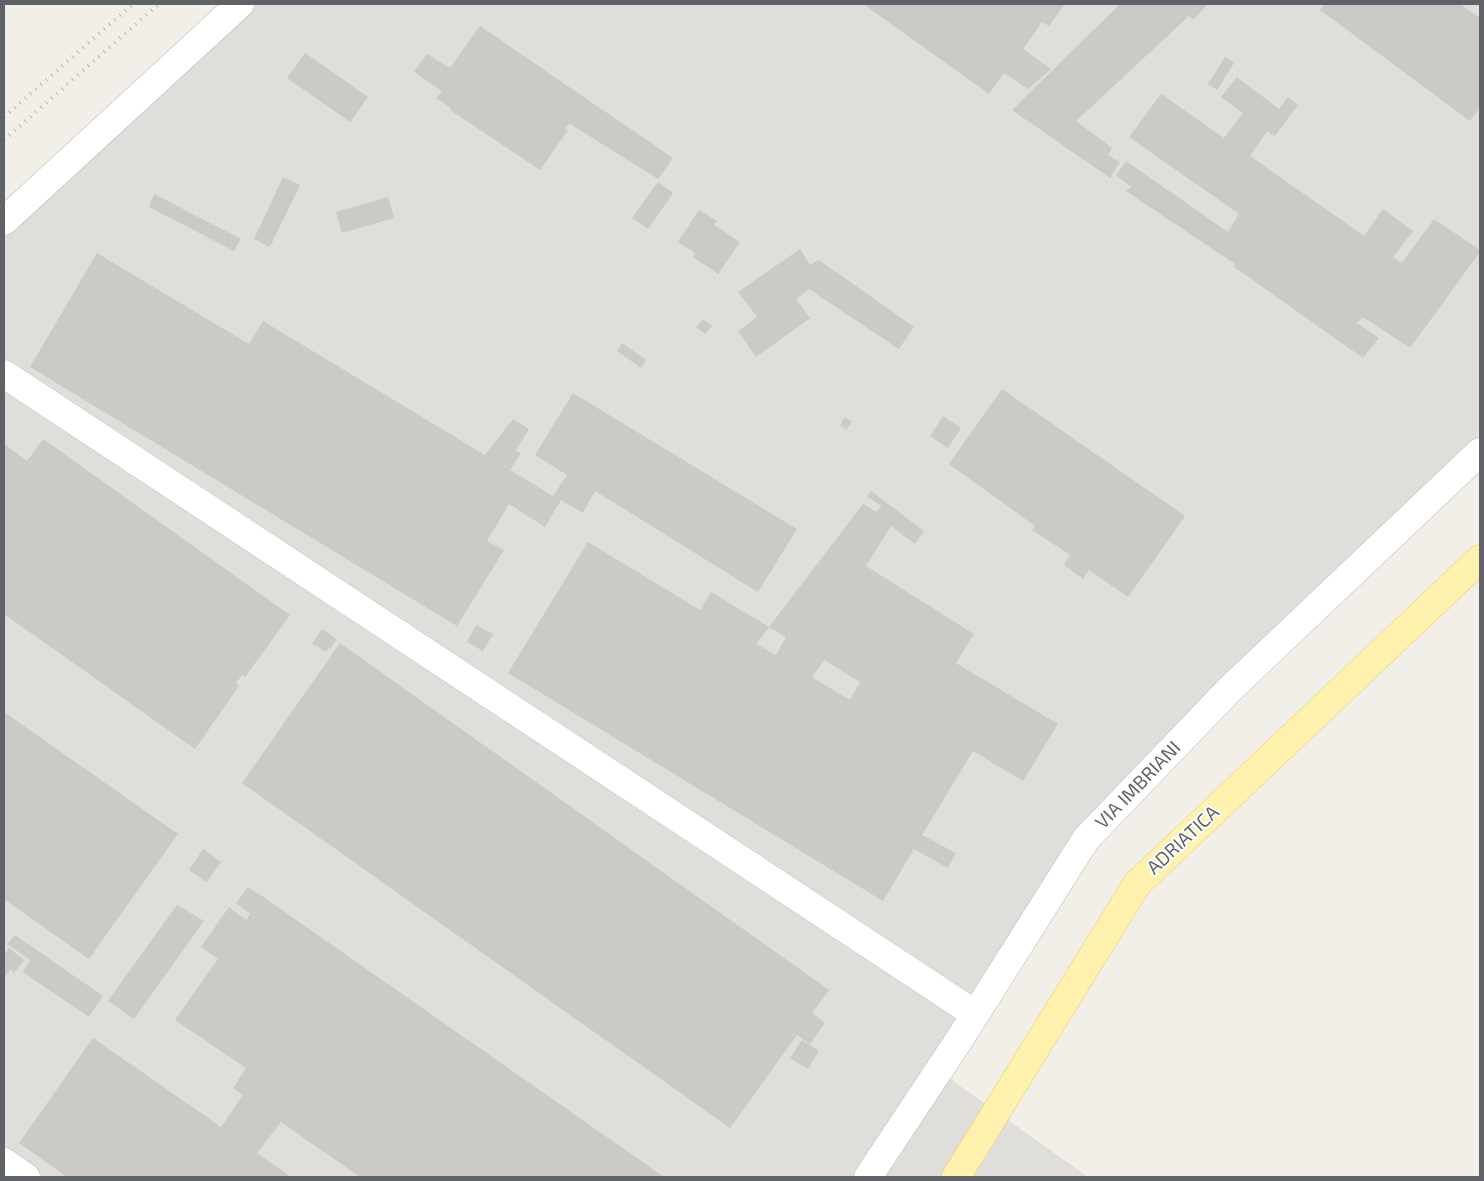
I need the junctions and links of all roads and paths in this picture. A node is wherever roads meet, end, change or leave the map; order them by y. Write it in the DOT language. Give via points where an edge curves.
graph roads {
  1 [pos="240,4"];
  2 [pos="4,221"];
  3 [pos="4,374"];
  4 [pos="1480,452"];
  5 [pos="1480,559"];
  6 [pos="975,1014"];
  7 [pos="4,1162"];
  8 [pos="26,1177"];
  9 [pos="868,1177"];
  10 [pos="956,1177"];
  1 -- 2 [label="lane"];
  3 -- 6 [label="lane"];
  4 -- 6 [label="lane, VIA IMBRIANI" via="1229,690 1086,839"];
  5 -- 10 [label="main road, ADRIATICA" via="1137,884"];
  6 -- 9 [label="lane, VIA IMBRIANI"];
  7 -- 8 [label="lane"];
}
